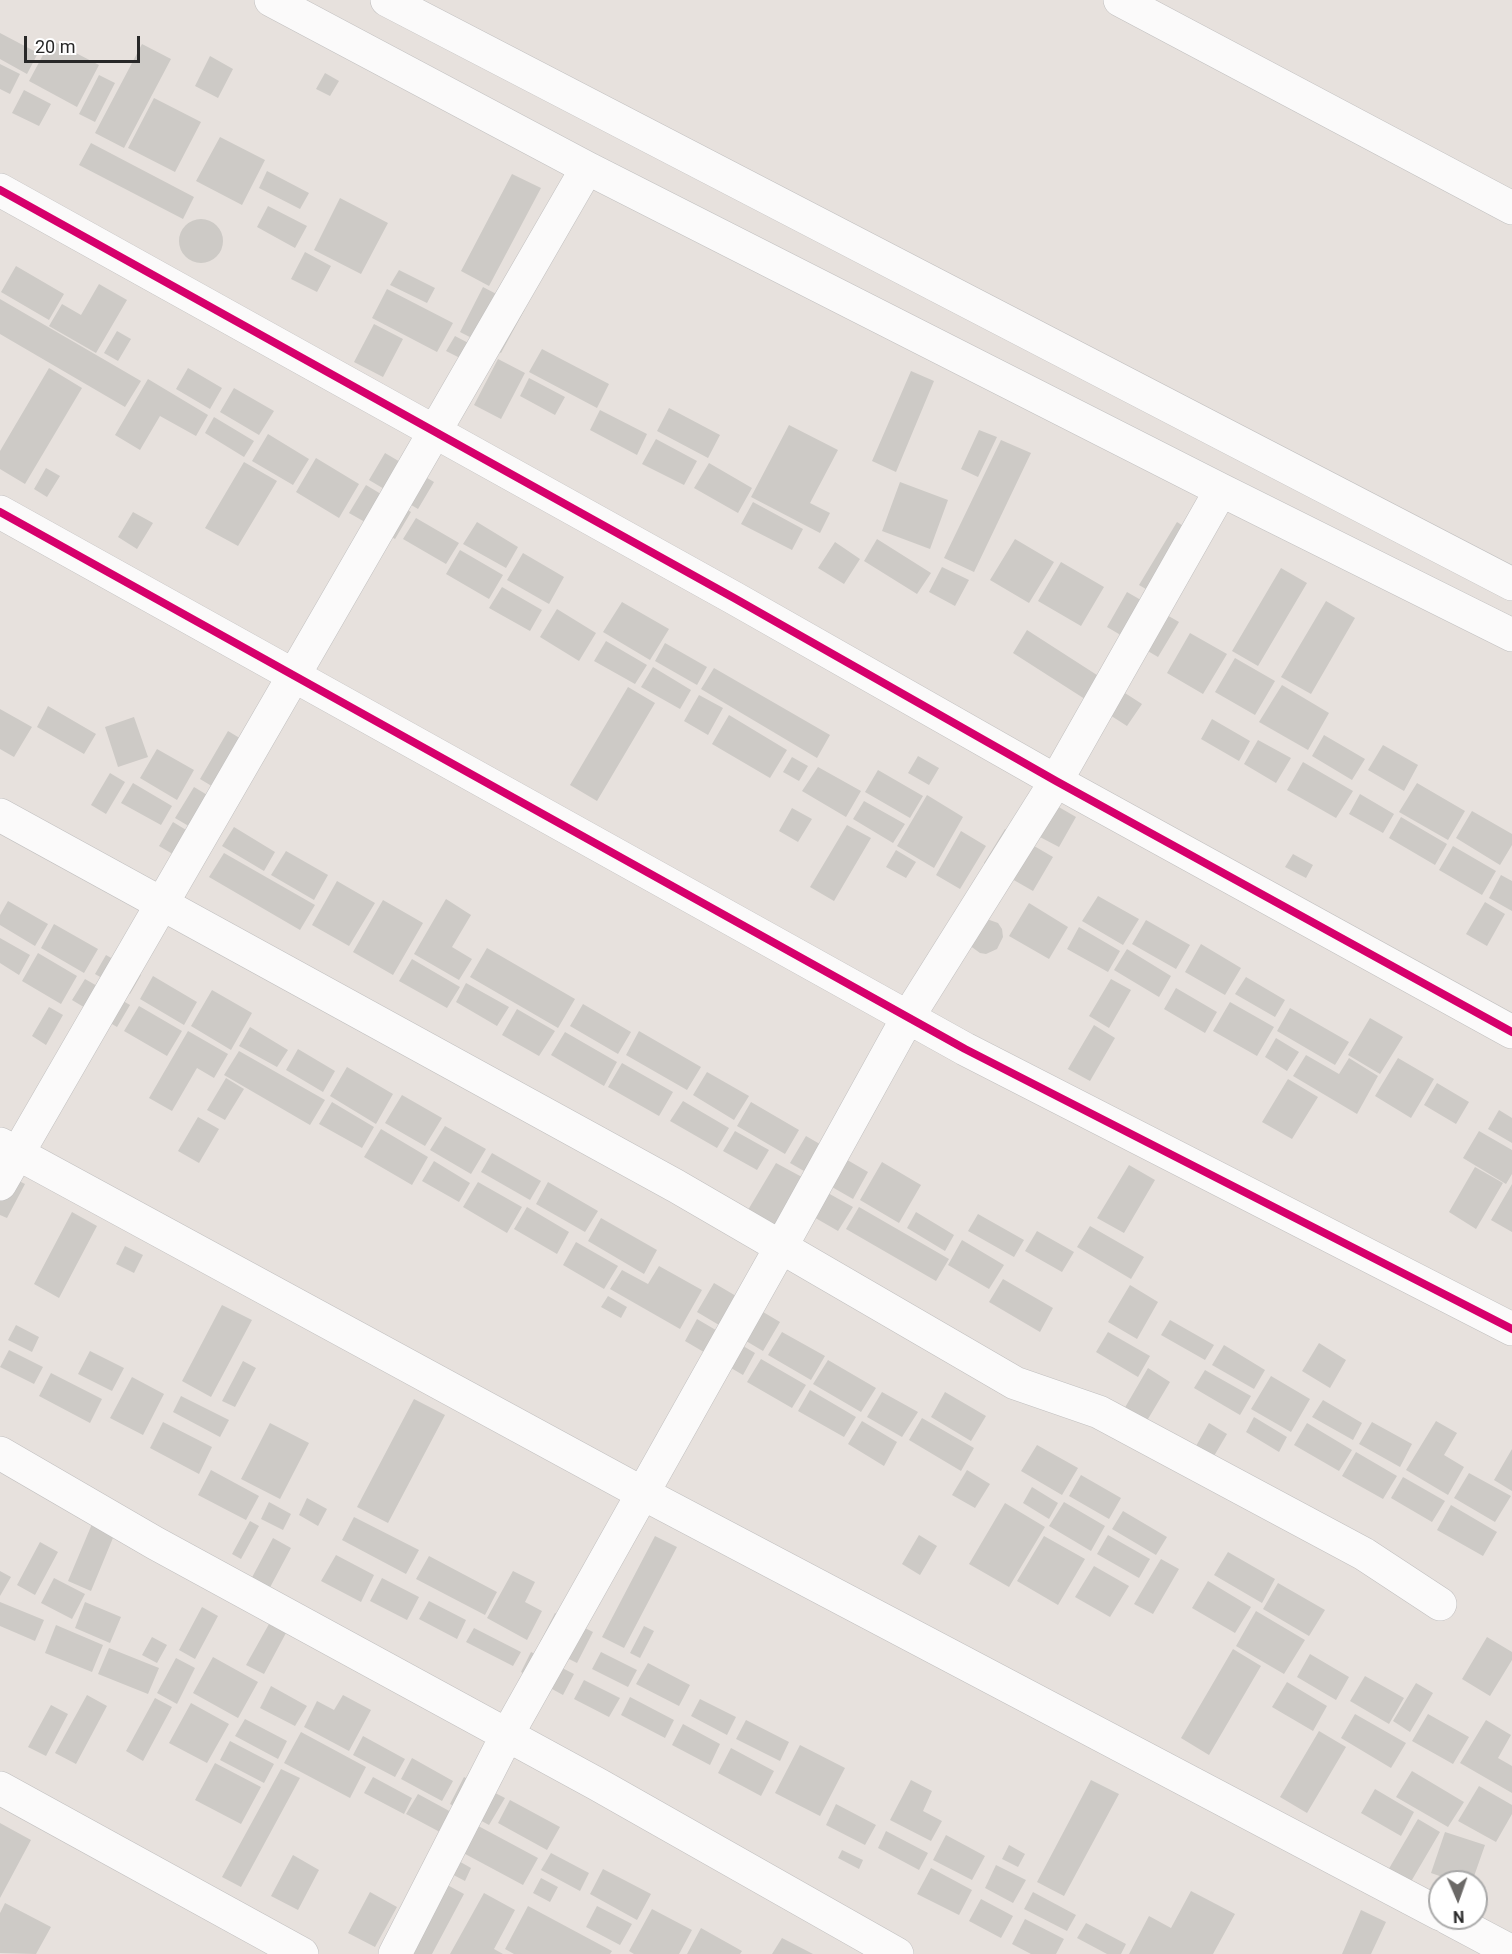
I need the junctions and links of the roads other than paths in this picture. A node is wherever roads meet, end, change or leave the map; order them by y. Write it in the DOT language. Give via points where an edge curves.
graph roads {
  1 [pos="271,0"];
  2 [pos="387,0"];
  3 [pos="1120,0"];
  4 [pos="587,168"];
  5 [pos="0,190"];
  6 [pos="1512,208"];
  7 [pos="435,432"];
  8 [pos="1221,490"];
  9 [pos="0,512"];
  10 [pos="1512,584"];
  11 [pos="1512,635"];
  12 [pos="294,676"];
  13 [pos="1056,781"];
  14 [pos="0,815"];
  15 [pos="161,905"];
  16 [pos="908,1017"];
  17 [pos="1512,1032"];
  18 [pos="9,1149"];
  19 [pos="0,1184"];
  20 [pos="781,1247"];
  21 [pos="1512,1329"];
  22 [pos="0,1453"];
  23 [pos="642,1492"];
  24 [pos="1440,1604"];
  25 [pos="507,1735"];
  26 [pos="0,1788"];
  27 [pos="1428,1908"];
  28 [pos="1471,1930"];
  29 [pos="1512,1952"];
  30 [pos="302,1954"];
  31 [pos="395,1954"];
  32 [pos="897,1954"];
  1 -- 4 [label="street"];
  2 -- 10 [label="street"];
  3 -- 6 [label="street"];
  4 -- 7 [label="street"];
  4 -- 8 [label="street"];
  5 -- 7 [label="street"];
  7 -- 12 [label="street"];
  7 -- 13 [label="street"];
  8 -- 11 [label="street"];
  8 -- 13 [label="street"];
  9 -- 12 [label="street"];
  12 -- 15 [label="street"];
  12 -- 16 [label="street"];
  13 -- 16 [label="street"];
  13 -- 17 [label="street"];
  14 -- 15 [label="street"];
  15 -- 18 [label="street"];
  15 -- 20 [label="street"];
  16 -- 20 [label="street"];
  16 -- 21 [label="street"];
  18 -- 19 [label="street"];
  18 -- 23 [label="street"];
  20 -- 23 [label="street"];
  20 -- 24 [label="street" via="1015,1383 1099,1413 1364,1554"];
  22 -- 25 [label="street" via="155,1543"];
  23 -- 25 [label="street"];
  23 -- 27 [label="street"];
  25 -- 31 [label="street"];
  25 -- 32 [label="street"];
  26 -- 30 [label="street"];
  28 -- 29 [label="street"];
}
